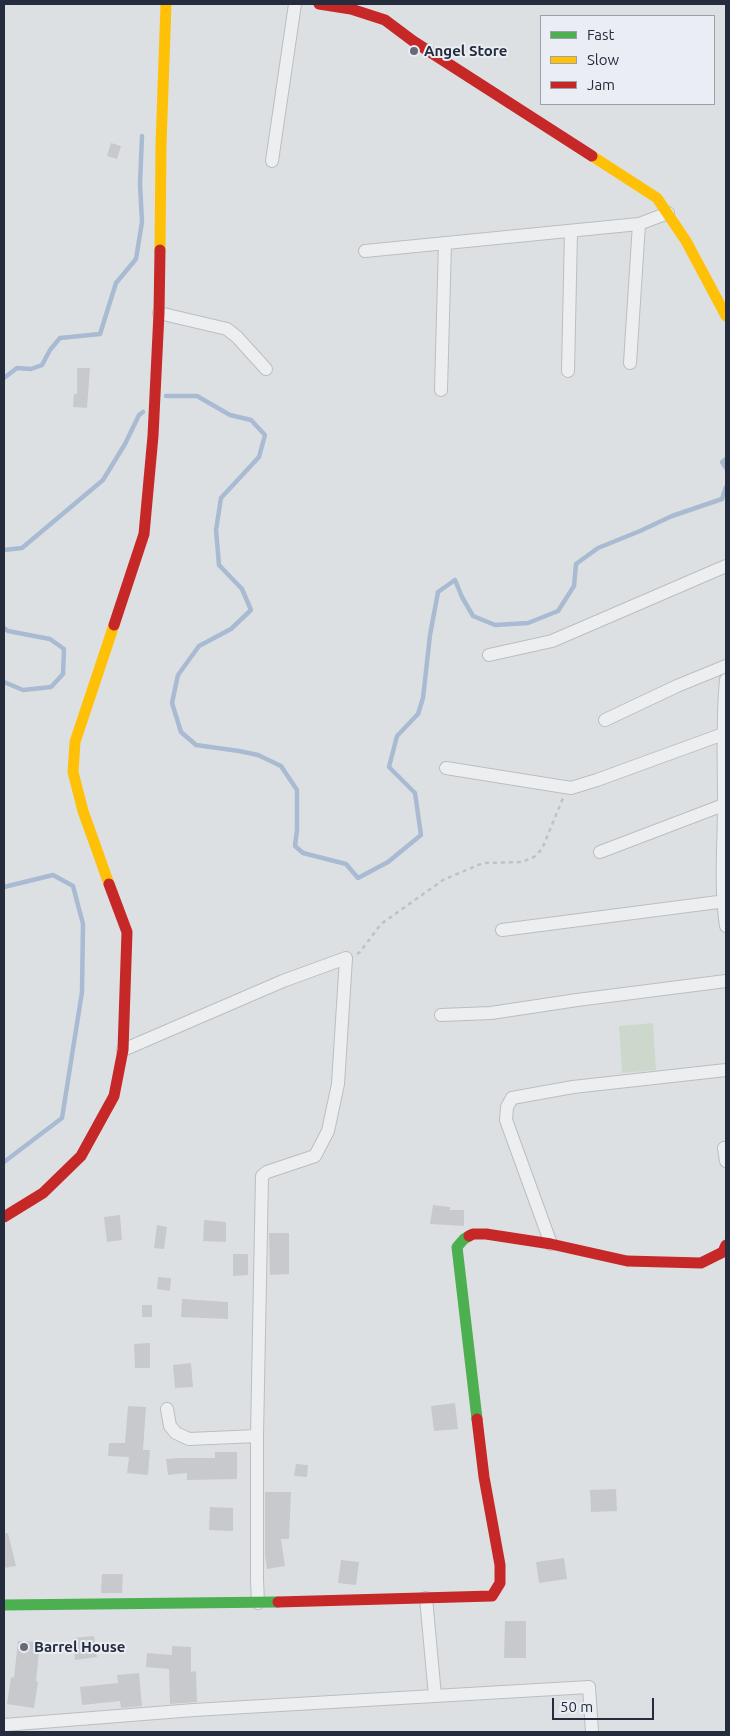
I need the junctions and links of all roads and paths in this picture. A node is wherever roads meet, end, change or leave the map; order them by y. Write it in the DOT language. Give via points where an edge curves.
graph roads {
  1 [pos="166,4"];
  2 [pos="295,4"];
  3 [pos="319,4"];
  4 [pos="272,161"];
  5 [pos="668,213"];
  6 [pos="639,224"];
  7 [pos="571,232"];
  8 [pos="445,243"];
  9 [pos="365,251"];
  10 [pos="159,312"];
  11 [pos="726,316"];
  12 [pos="630,363"];
  13 [pos="266,369"];
  14 [pos="568,371"];
  15 [pos="441,390"];
  16 [pos="726,566"];
  17 [pos="489,655"];
  18 [pos="726,666"];
  19 [pos="726,680"];
  20 [pos="605,720"];
  21 [pos="725,734"];
  22 [pos="446,768"];
  23 [pos="570,788"];
  24 [pos="725,804"];
  25 [pos="600,852"];
  26 [pos="724,901"];
  27 [pos="726,926"];
  28 [pos="502,930"];
  29 [pos="346,958"];
  30 [pos="726,981"];
  31 [pos="441,1015"];
  32 [pos="123,1050"];
  33 [pos="726,1070"];
  34 [pos="724,1148"];
  35 [pos="726,1161"];
  36 [pos="4,1217"];
  37 [pos="551,1244"];
  38 [pos="726,1245"];
  39 [pos="167,1409"];
  40 [pos="258,1436"];
  41 [pos="426,1598"];
  42 [pos="258,1603"];
  43 [pos="4,1605"];
  44 [pos="435,1696"];
  45 [pos="4,1725"];
  46 [pos="592,1732"];
  1 -- 10 [label="street" via="160,145"];
  2 -- 4 [label="street"];
  3 -- 5 [label="street" via="351,9 385,20 642,187 657,198"];
  5 -- 6 [label="street"];
  5 -- 11 [label="street"];
  6 -- 7 [label="street"];
  6 -- 12 [label="street"];
  7 -- 8 [label="street"];
  7 -- 14 [label="street"];
  8 -- 9 [label="street"];
  8 -- 15 [label="street"];
  10 -- 13 [label="street" via="226,330 237,337"];
  10 -- 32 [label="street" via="144,534 75,742 73,772 83,811 127,932"];
  16 -- 17 [label="street" via="552,641"];
  18 -- 20 [label="street"];
  19 -- 21 [label="street"];
  21 -- 23 [label="street"];
  21 -- 24 [label="street"];
  22 -- 23 [label="street"];
  23 -- 29 [label="path" via="542,849 534,857 522,862 483,863 443,880 381,924 360,952"];
  24 -- 25 [label="street"];
  24 -- 26 [label="street"];
  26 -- 27 [label="street"];
  26 -- 28 [label="street"];
  29 -- 32 [label="street" via="283,981"];
  29 -- 40 [label="street" via="338,1084 328,1131 315,1156 262,1176"];
  30 -- 31 [label="street" via="491,1013"];
  32 -- 36 [label="street" via="114,1096 82,1156 43,1193"];
  33 -- 37 [label="street" via="573,1087 512,1098 506,1107 506,1120"];
  34 -- 35 [label="street"];
  37 -- 38 [label="street" via="627,1261 701,1263 723,1252"];
  37 -- 41 [label="street" via="473,1234 457,1247 500,1583 492,1596"];
  39 -- 40 [label="street" via="170,1426 189,1439"];
  40 -- 42 [label="street"];
  41 -- 42 [label="street"];
  41 -- 44 [label="street"];
  42 -- 43 [label="street"];
  44 -- 45 [label="street"];
  44 -- 46 [label="street" via="589,1687"];
}
